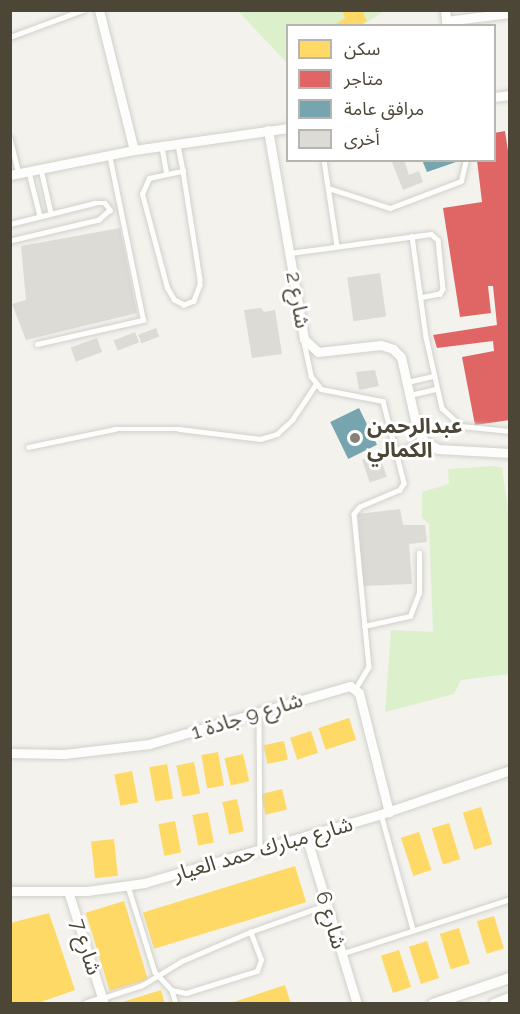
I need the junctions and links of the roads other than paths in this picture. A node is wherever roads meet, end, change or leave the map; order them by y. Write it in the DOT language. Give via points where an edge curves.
graph roads {
  1 [pos="83,10"];
  2 [pos="99,10"];
  3 [pos="504,13"];
  4 [pos="446,19"];
  5 [pos="10,38"];
  6 [pos="286,128"];
  7 [pos="268,130"];
  8 [pos="10,138"];
  9 [pos="178,144"];
  10 [pos="162,146"];
  11 [pos="134,150"];
  12 [pos="109,154"];
  13 [pos="324,162"];
  14 [pos="466,162"];
  15 [pos="41,168"];
  16 [pos="183,171"];
  17 [pos="20,173"];
  18 [pos="167,174"];
  19 [pos="328,188"];
  20 [pos="51,213"];
  21 [pos="40,216"];
  22 [pos="10,224"];
  23 [pos="412,236"];
  24 [pos="10,241"];
  25 [pos="337,246"];
  26 [pos="290,253"];
  27 [pos="420,298"];
  28 [pos="304,339"];
  29 [pos="37,344"];
  30 [pos="434,376"];
  31 [pos="407,382"];
  32 [pos="316,384"];
  33 [pos="436,389"];
  34 [pos="410,395"];
  35 [pos="510,430"];
  36 [pos="424,441"];
  37 [pos="28,447"];
  38 [pos="398,451"];
  39 [pos="510,453"];
  40 [pos="419,553"];
  41 [pos="364,626"];
  42 [pos="356,689"];
  43 [pos="259,713"];
  44 [pos="10,753"];
  45 [pos="510,770"];
  46 [pos="385,813"];
  47 [pos="306,836"];
  48 [pos="260,850"];
  49 [pos="128,886"];
  50 [pos="10,891"];
  51 [pos="68,891"];
  52 [pos="510,899"];
  53 [pos="326,905"];
  54 [pos="413,929"];
  55 [pos="250,932"];
  56 [pos="341,954"];
  57 [pos="160,977"];
  58 [pos="510,978"];
  59 [pos="172,990"];
  60 [pos="510,998"];
  61 [pos="103,1001"];
  62 [pos="87,1004"];
  63 [pos="176,1004"];
  64 [pos="357,1004"];
  65 [pos="433,1004"];
  66 [pos="494,1004"];
  1 -- 5 [label="lane"];
  2 -- 11 [label="street"];
  3 -- 4 [label="street"];
  6 -- 7 [label="street"];
  7 -- 9 [label="street"];
  7 -- 26 [label="street, شارع 2"];
  8 -- 17 [label="lane"];
  9 -- 10 [label="street"];
  9 -- 16 [label="lane"];
  10 -- 11 [label="street"];
  10 -- 18 [label="lane"];
  11 -- 12 [label="street"];
  12 -- 15 [label="street"];
  12 -- 29 [label="lane" via="143,320"];
  13 -- 19 [label="lane"];
  14 -- 19 [label="lane" via="461,181 390,208"];
  15 -- 17 [label="street"];
  15 -- 20 [label="lane"];
  16 -- 18 [label="lane"];
  16 -- 18 [label="lane" via="200,285 194,301 184,305 174,300 167,288 142,194 149,177"];
  17 -- 21 [label="lane"];
  19 -- 25 [label="lane"];
  20 -- 21 [label="lane"];
  20 -- 24 [label="lane" via="99,202 110,210 99,220"];
  21 -- 22 [label="lane"];
  23 -- 25 [label="lane"];
  23 -- 27 [label="lane"];
  23 -- 27 [label="lane" via="431,234 438,240 442,292"];
  25 -- 26 [label="lane"];
  26 -- 28 [label="street, شارع 2"];
  27 -- 30 [label="lane"];
  28 -- 31 [label="street, شارع 2" via="318,352 389,346 401,357"];
  28 -- 32 [label="lane"];
  30 -- 31 [label="lane"];
  30 -- 33 [label="lane"];
  31 -- 34 [label="street, شارع 2"];
  32 -- 37 [label="lane" via="292,420 277,434 260,439 179,429 115,429"];
  32 -- 38 [label="lane" via="333,394 380,399"];
  33 -- 34 [label="lane"];
  33 -- 35 [label="lane" via="442,408 454,423 484,430"];
  34 -- 36 [label="street, شارع 2"];
  36 -- 38 [label="lane"];
  36 -- 39 [label="street" via="438,449"];
  38 -- 41 [label="lane" via="403,487 360,507 354,514"];
  40 -- 41 [label="lane" via="418,593 410,616"];
  41 -- 42 [label="lane" via="369,670"];
  42 -- 43 [label="street, شارع 9 جادة 1" via="346,686"];
  42 -- 46 [label="street"];
  43 -- 44 [label="street, شارع 9 جادة 1" via="149,744 64,754"];
  43 -- 48 [label="lane"];
  45 -- 46 [label="street, شارع مبارك حمد العيار"];
  46 -- 47 [label="street, شارع مبارك حمد العيار"];
  46 -- 54 [label="lane"];
  47 -- 48 [label="street, شارع مبارك حمد العيار"];
  47 -- 53 [label="street, شارع 6"];
  48 -- 49 [label="street, شارع مبارك حمد العيار"];
  49 -- 51 [label="street, شارع مبارك حمد العيار"];
  49 -- 57 [label="lane" via="155,972"];
  50 -- 51 [label="street, شارع مبارك حمد العيار"];
  51 -- 61 [label="street, شارع 7"];
  52 -- 54 [label="lane"];
  53 -- 55 [label="lane"];
  53 -- 56 [label="street, شارع 6"];
  54 -- 56 [label="lane"];
  55 -- 57 [label="lane" via="182,961"];
  55 -- 59 [label="lane" via="261,960 257,971 186,993"];
  56 -- 64 [label="street, شارع 6"];
  57 -- 59 [label="lane"];
  57 -- 61 [label="lane"];
  58 -- 65 [label="street"];
  59 -- 63 [label="lane"];
  60 -- 66 [label="street"];
  61 -- 62 [label="street"];
}
